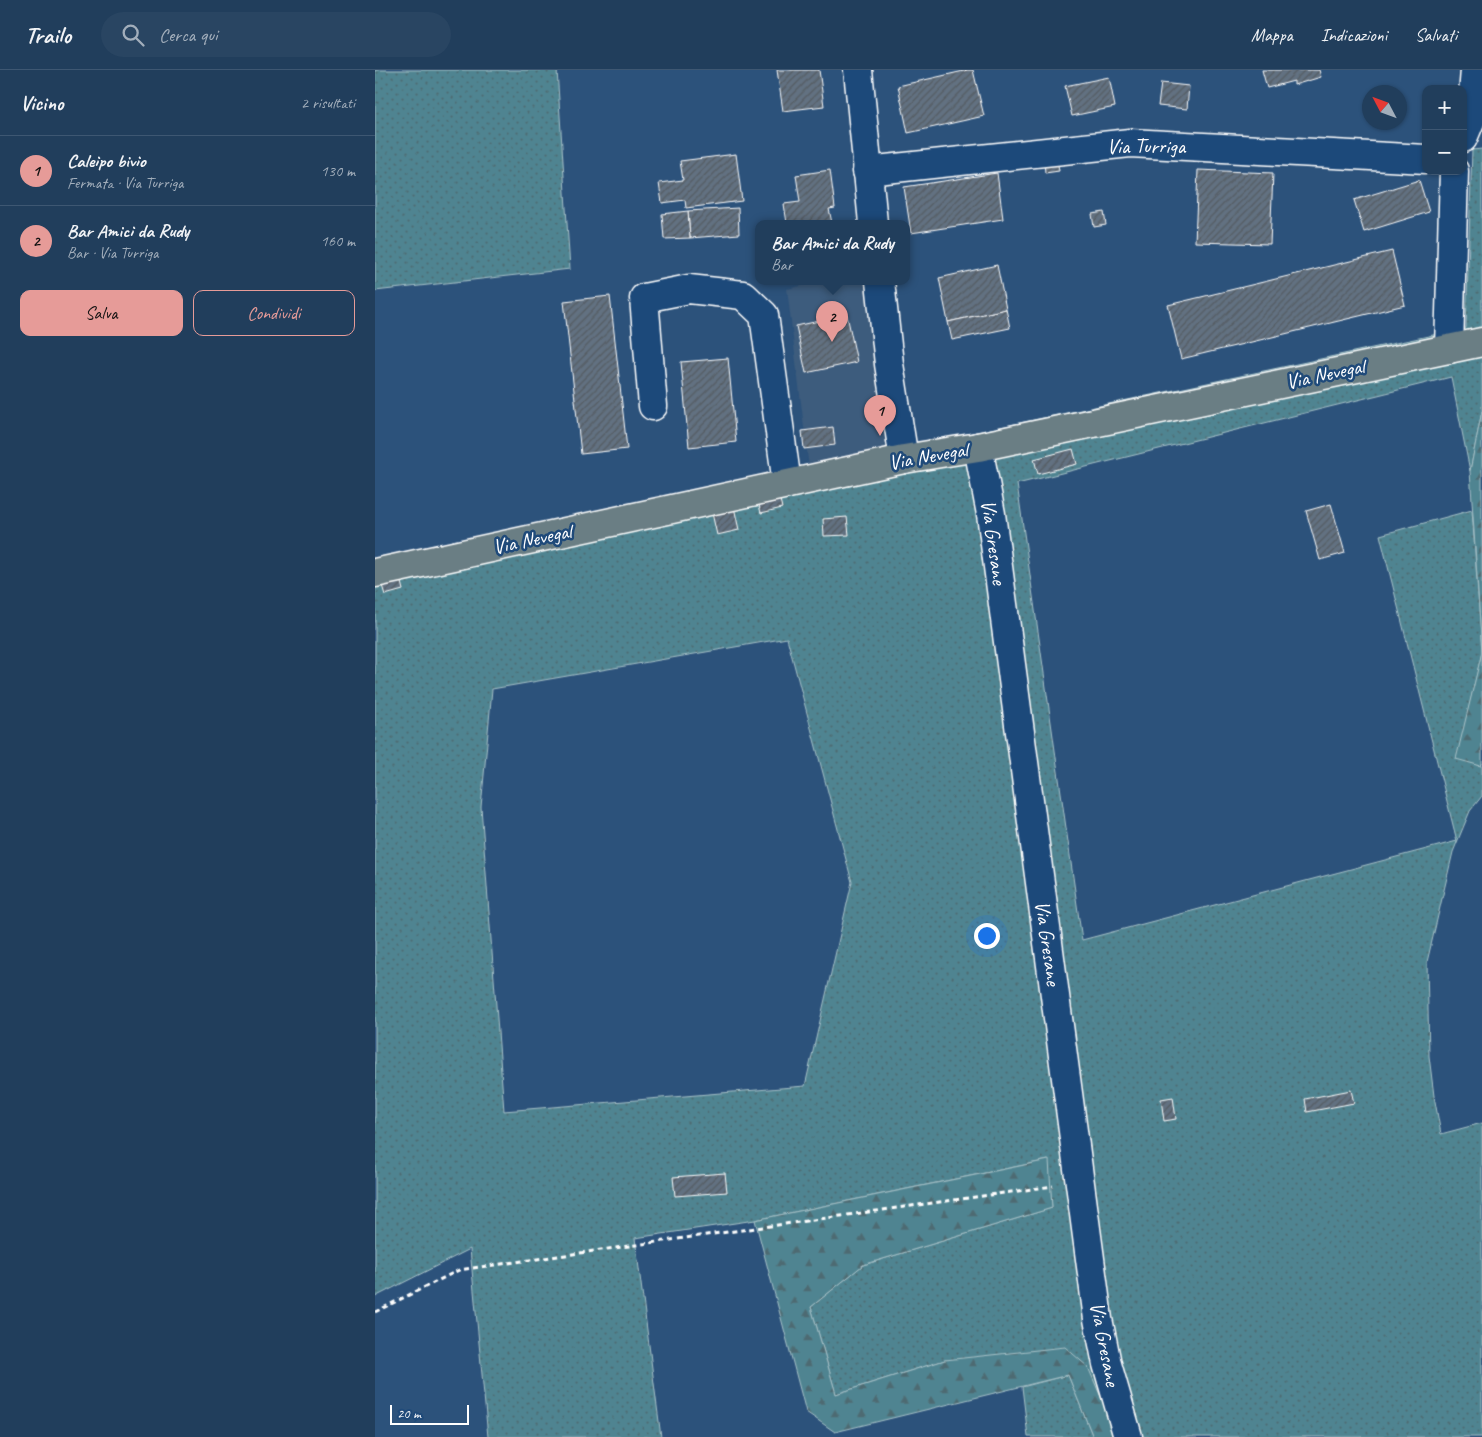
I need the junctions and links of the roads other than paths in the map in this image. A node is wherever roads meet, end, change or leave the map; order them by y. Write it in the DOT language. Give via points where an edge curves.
graph roads {
  1 [pos="858,70"];
  2 [pos="1475,70"];
  3 [pos="1466,130"];
  4 [pos="1422,159"];
  5 [pos="867,171"];
  6 [pos="1455,175"];
  7 [pos="873,220"];
  8 [pos="879,285"];
  9 [pos="1482,342"];
  10 [pos="1449,349"];
  11 [pos="653,406"];
  12 [pos="978,447"];
  13 [pos="904,459"];
  14 [pos="787,484"];
  15 [pos="375,573"];
  16 [pos="1128,1437"];
  1 -- 5 [label="street"];
  2 -- 3 [label="street" via="1471,118"];
  4 -- 5 [label="street, Via Turriga" via="1130,143"];
  5 -- 7 [label="street"];
  6 -- 10 [label="street"];
  8 -- 13 [label="street"];
  9 -- 10 [label="main road, Via Nevegal"];
  10 -- 12 [label="main road, Via Nevegal"];
  11 -- 14 [label="street" via="644,298 689,289 743,295 764,315"];
  12 -- 13 [label="main road, Via Nevegal"];
  12 -- 16 [label="street, Via Gresane" via="991,514 1099,1318 1107,1364"];
  13 -- 14 [label="main road, Via Nevegal"];
  14 -- 15 [label="main road, Via Nevegal"];
}
